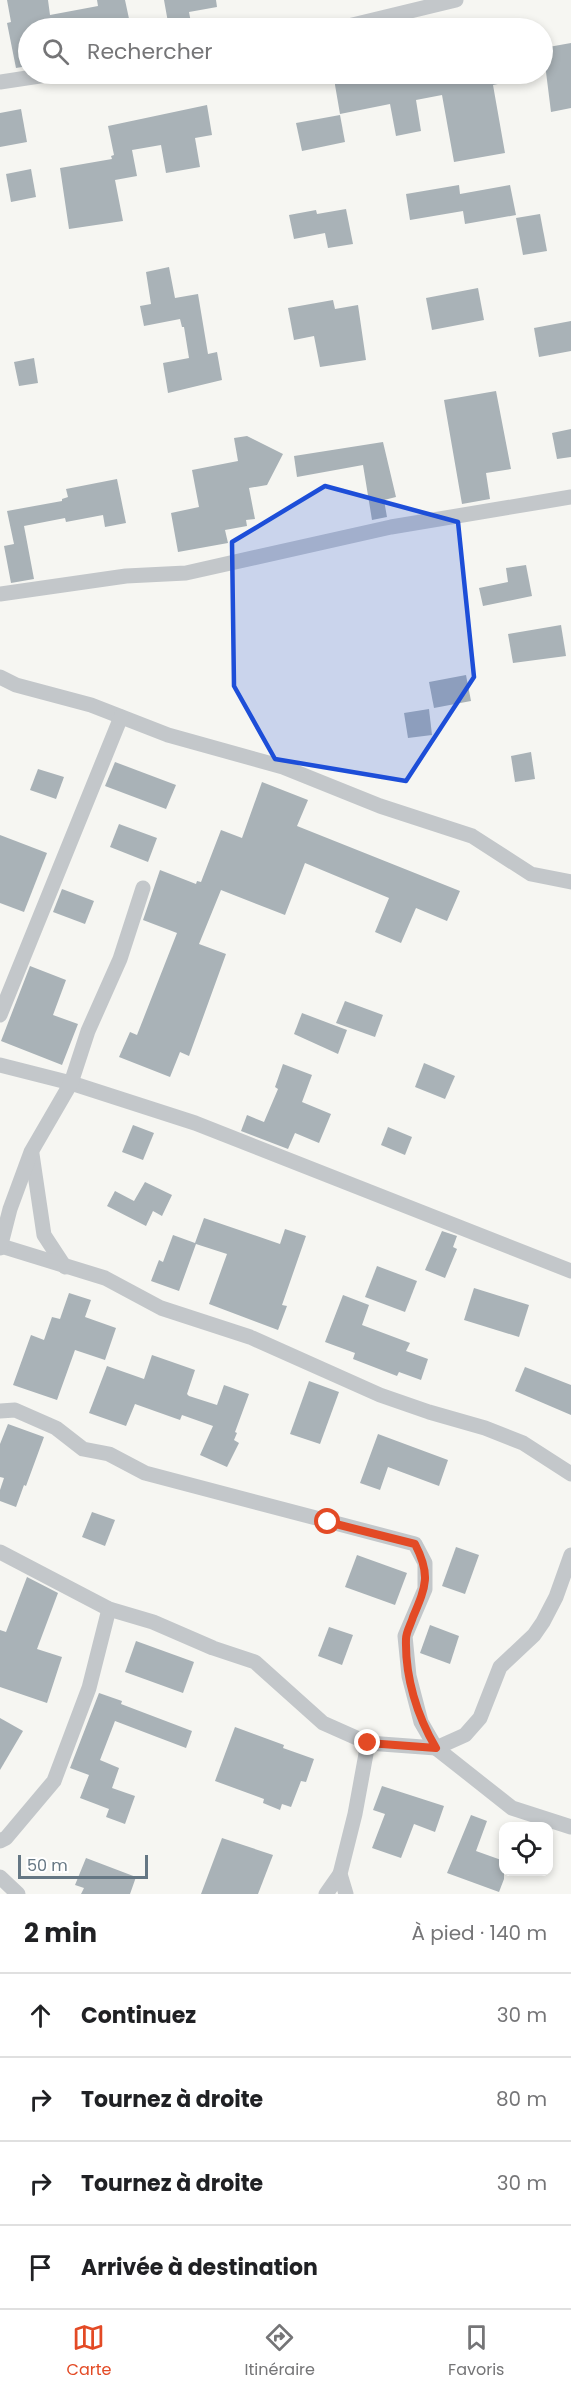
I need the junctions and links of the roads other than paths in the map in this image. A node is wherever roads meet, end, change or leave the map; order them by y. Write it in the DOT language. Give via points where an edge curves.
graph roads {
  1 [pos="456,0"];
  2 [pos="381,18"];
  3 [pos="18,79"];
  4 [pos="0,82"];
  5 [pos="571,497"];
  6 [pos="0,594"];
  7 [pos="0,677"];
  8 [pos="121,717"];
  9 [pos="571,882"];
  10 [pos="143,888"];
  11 [pos="0,1015"];
  12 [pos="0,1065"];
  13 [pos="71,1083"];
  14 [pos="31,1152"];
  15 [pos="0,1247"];
  16 [pos="65,1267"];
  17 [pos="571,1271"];
  18 [pos="0,1412"];
  19 [pos="571,1474"];
  20 [pos="0,1552"];
  21 [pos="571,1555"];
  22 [pos="564,1597"];
  23 [pos="109,1609"];
  24 [pos="368,1743"];
  25 [pos="436,1748"];
  26 [pos="571,1827"];
  27 [pos="0,1841"];
  28 [pos="340,1874"];
  29 [pos="0,1877"];
  30 [pos="18,1894"];
  31 [pos="326,1894"];
  32 [pos="346,1894"];
  1 -- 2 [label="street"];
  3 -- 4 [label="street"];
  5 -- 6 [label="street" via="391,527 186,573 126,576"];
  7 -- 8 [label="street"];
  8 -- 9 [label="street" via="168,735 283,767 380,806 472,836 531,874"];
  8 -- 11 [label="street"];
  10 -- 13 [label="street" via="120,959 88,1031"];
  12 -- 13 [label="street"];
  13 -- 14 [label="street"];
  13 -- 17 [label="street" via="195,1123"];
  14 -- 15 [label="street"];
  14 -- 16 [label="street" via="44,1235"];
  15 -- 16 [label="street"];
  16 -- 19 [label="street" via="105,1278 161,1308 250,1337 402,1404 523,1443"];
  18 -- 25 [label="street" via="15,1410 56,1428 83,1449 109,1454 145,1473 415,1544 425,1563 425,1589 405,1636 408,1666 421,1722"];
  20 -- 23 [label="street"];
  21 -- 22 [label="street"];
  22 -- 25 [label="street" via="534,1635 500,1667 480,1718 465,1735"];
  23 -- 24 [label="street" via="255,1662 323,1723"];
  23 -- 27 [label="street" via="89,1688 54,1781"];
  24 -- 25 [label="street"];
  24 -- 28 [label="street"];
  25 -- 26 [label="street" via="512,1808"];
  28 -- 31 [label="street"];
  28 -- 32 [label="street"];
  29 -- 30 [label="street"];
}
